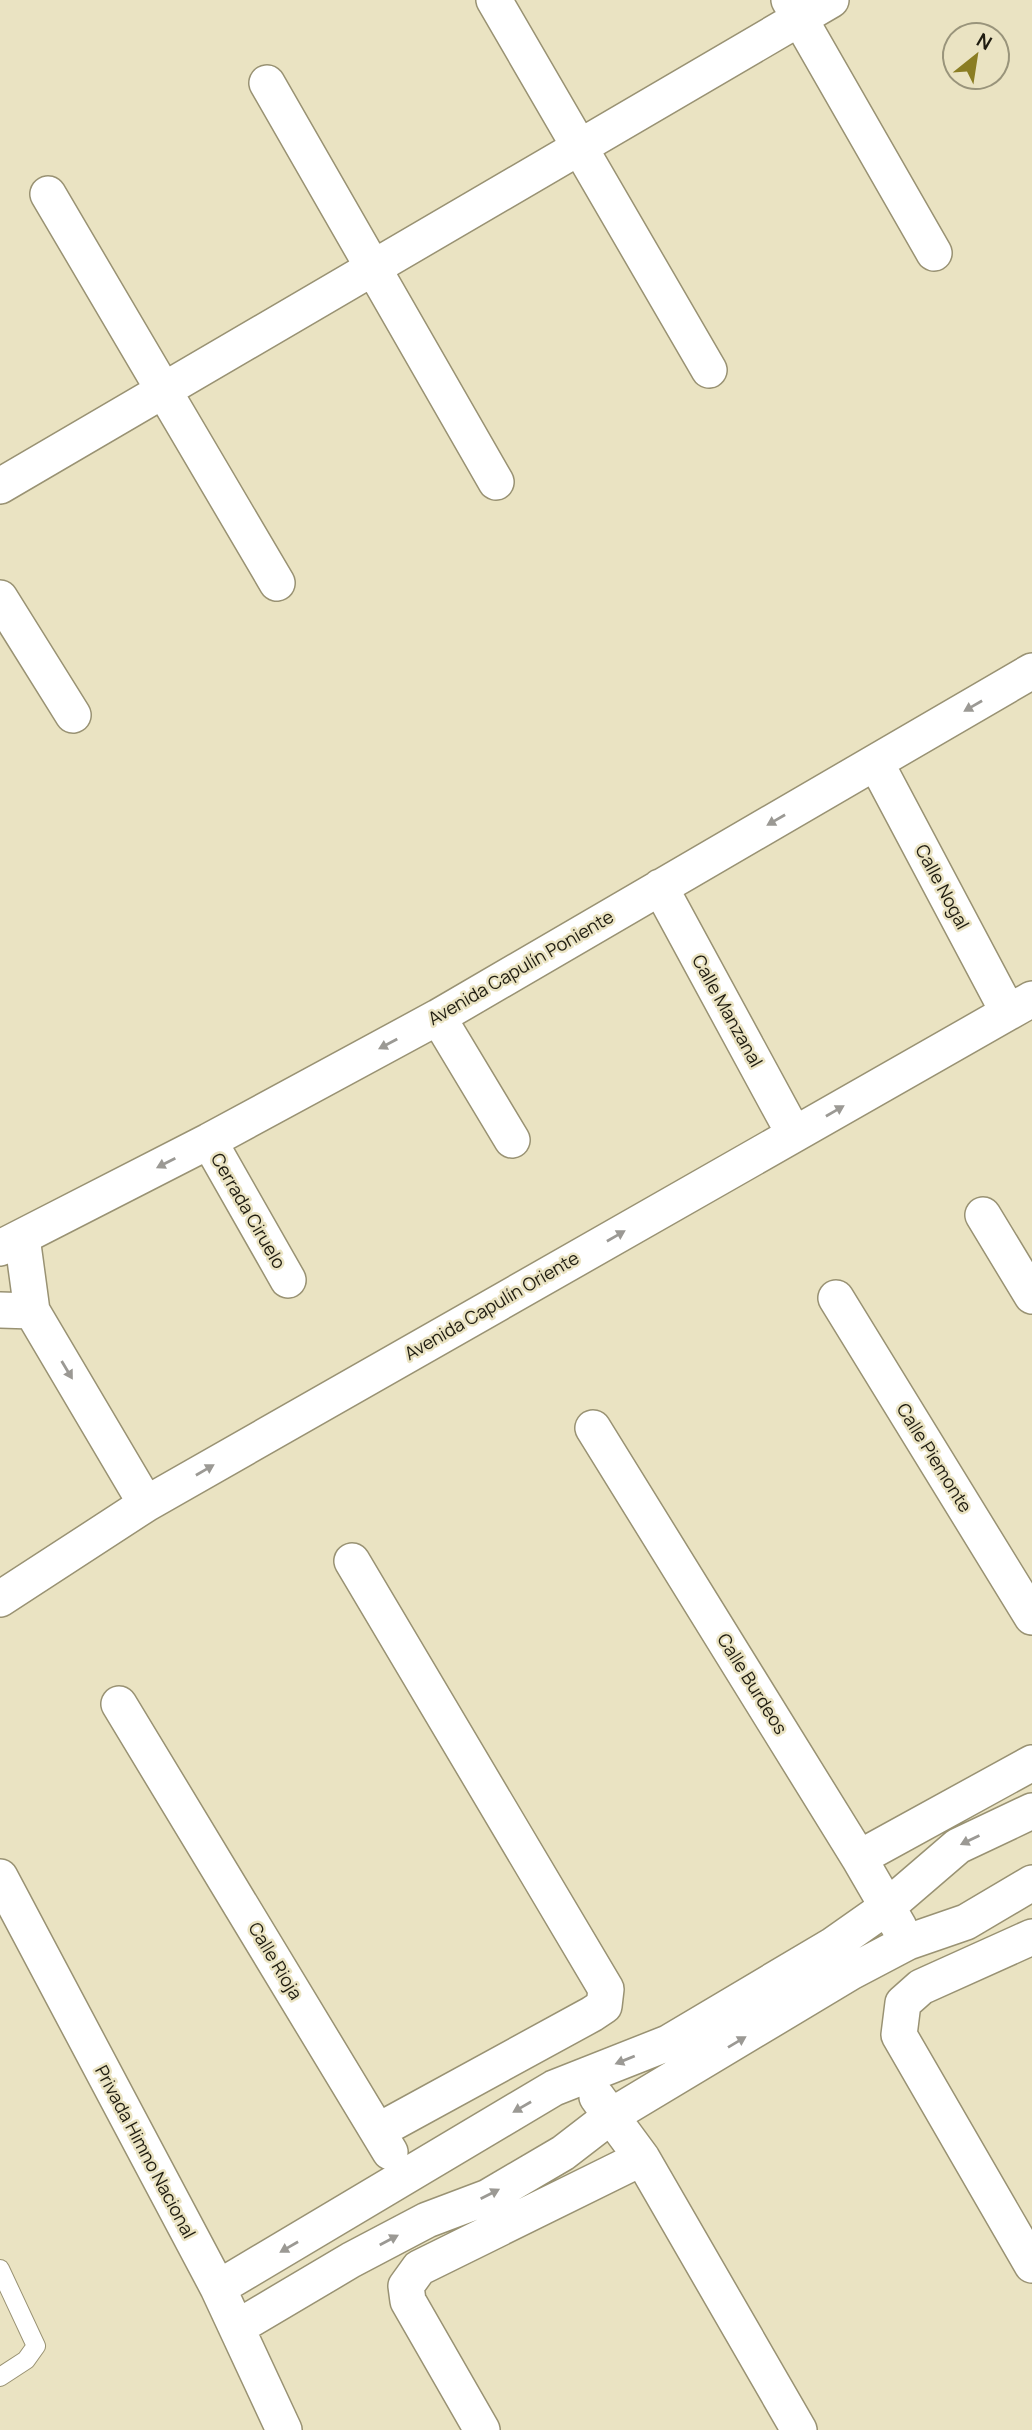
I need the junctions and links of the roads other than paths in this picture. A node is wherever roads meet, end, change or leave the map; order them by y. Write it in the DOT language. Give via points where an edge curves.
graph roads {
  1 [pos="494,0"];
  2 [pos="831,0"];
  3 [pos="794,9"];
  4 [pos="267,83"];
  5 [pos="579,147"];
  6 [pos="48,194"];
  7 [pos="934,253"];
  8 [pos="373,268"];
  9 [pos="709,370"];
  10 [pos="164,391"];
  11 [pos="496,482"];
  12 [pos="0,486"];
  13 [pos="277,583"];
  14 [pos="0,598"];
  15 [pos="1032,671"];
  16 [pos="73,715"];
  17 [pos="876,763"];
  18 [pos="660,887"];
  19 [pos="1020,1006"];
  20 [pos="438,1017"];
  21 [pos="794,1134"];
  22 [pos="512,1140"];
  23 [pos="209,1141"];
  24 [pos="983,1215"];
  25 [pos="11,1242"];
  26 [pos="288,1280"];
  27 [pos="1032,1296"];
  28 [pos="836,1298"];
  29 [pos="16,1311"];
  30 [pos="593,1428"];
  31 [pos="146,1504"];
  32 [pos="352,1561"];
  33 [pos="0,1599"];
  34 [pos="1032,1618"];
  35 [pos="119,1704"];
  36 [pos="1032,1763"];
  37 [pos="1032,1811"];
  38 [pos="859,1858"];
  39 [pos="0,1877"];
  40 [pos="1032,1884"];
  41 [pos="887,1907"];
  42 [pos="1032,1937"];
  43 [pos="908,1941"];
  44 [pos="583,2077"];
  45 [pos="611,2116"];
  46 [pos="378,2131"];
  47 [pos="642,2158"];
  48 [pos="403,2176"];
  49 [pos="427,2220"];
  50 [pos="1032,2265"];
  51 [pos="0,2269"];
  52 [pos="218,2288"];
  53 [pos="238,2328"];
  54 [pos="0,2377"];
  55 [pos="284,2430"];
  56 [pos="482,2430"];
  57 [pos="799,2430"];
  1 -- 5 [label="street"];
  2 -- 3 [label="street"];
  3 -- 5 [label="street"];
  3 -- 7 [label="street"];
  4 -- 8 [label="street"];
  5 -- 8 [label="street"];
  5 -- 9 [label="street"];
  6 -- 10 [label="street"];
  8 -- 10 [label="street"];
  8 -- 11 [label="street"];
  10 -- 12 [label="street"];
  10 -- 13 [label="street"];
  14 -- 16 [label="street"];
  15 -- 17 [label="street, Avenida Capulín Poniente, one-way"];
  17 -- 18 [label="street, Avenida Capulín Poniente, one-way"];
  17 -- 19 [label="street, Calle Nogal"];
  18 -- 20 [label="street, Avenida Capulín Poniente"];
  18 -- 21 [label="street, Calle Manzanal"];
  21 -- 19 [label="street, Avenida Capulín Oriente, one-way"];
  20 -- 22 [label="street"];
  20 -- 23 [label="street, Avenida Capulín Poniente, one-way"];
  31 -- 21 [label="street, Avenida Capulín Oriente, one-way"];
  23 -- 25 [label="street, Avenida Capulín Poniente, one-way"];
  23 -- 26 [label="street, Cerrada Ciruelo"];
  24 -- 27 [label="street"];
  25 -- 29 [label="street"];
  28 -- 34 [label="street, Calle Piemonte"];
  29 -- 31 [label="street, one-way"];
  30 -- 38 [label="street, Calle Burdeos"];
  31 -- 33 [label="street, Avenida Capulín Oriente"];
  32 -- 46 [label="street" via="606,1989 604,2006"];
  35 -- 46 [label="street, Calle Rioja"];
  36 -- 38 [label="street"];
  37 -- 41 [label="street, one-way" via="958,1846"];
  38 -- 41 [label="street, Calle Burdeos"];
  39 -- 52 [label="street, Privada Himno Nacional"];
  40 -- 43 [label="street" via="966,1922"];
  41 -- 43 [label="street, Calle Burdeos"];
  41 -- 44 [label="street, one-way" via="833,1945 668,2043"];
  42 -- 50 [label="street" via="921,1987 903,2003 899,2035"];
  45 -- 43 [label="street, one-way"];
  44 -- 45 [label="street"];
  44 -- 48 [label="street, one-way" via="554,2088"];
  45 -- 47 [label="street"];
  49 -- 45 [label="street, one-way" via="488,2197 563,2153"];
  46 -- 48 [label="street, Calle Rioja"];
  47 -- 56 [label="street" via="419,2269 406,2286 408,2301"];
  47 -- 57 [label="street"];
  48 -- 49 [label="street, Calle Rioja"];
  48 -- 52 [label="street, one-way"];
  53 -- 49 [label="street, one-way"];
  51 -- 54 [label="lane" via="36,2346 26,2361"];
  52 -- 53 [label="street, Privada Himno Nacional"];
  53 -- 55 [label="street, Privada Himno Nacional"];
}
